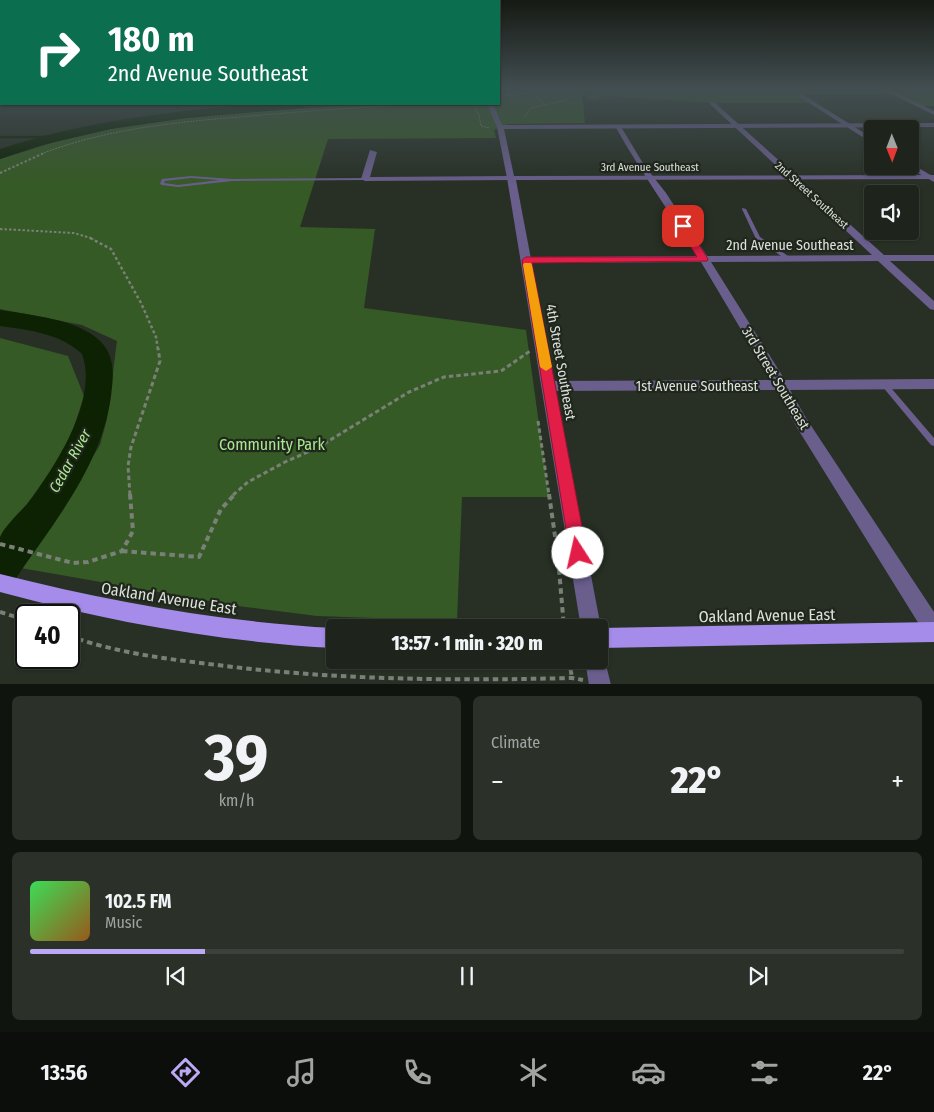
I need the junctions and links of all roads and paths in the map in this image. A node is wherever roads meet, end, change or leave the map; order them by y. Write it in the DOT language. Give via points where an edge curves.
graph roads {
  1 [pos="204,121"];
  2 [pos="480,121"];
  3 [pos="497,121"];
  4 [pos="515,121"];
  5 [pos="730,121"];
  6 [pos="840,121"];
  7 [pos="618,126"];
  8 [pos="736,126"];
  9 [pos="848,126"];
  10 [pos="934,126"];
  11 [pos="500,127"];
  12 [pos="864,136"];
  13 [pos="373,152"];
  14 [pos="919,170"];
  15 [pos="0,173"];
  16 [pos="511,178"];
  17 [pos="651,178"];
  18 [pos="792,178"];
  19 [pos="933,178"];
  20 [pos="365,179"];
  21 [pos="232,180"];
  22 [pos="744,209"];
  23 [pos="0,229"];
  24 [pos="881,258"];
  25 [pos="934,258"];
  26 [pos="703,259"];
  27 [pos="788,259"];
  28 [pos="526,260"];
  29 [pos="934,306"];
  30 [pos="542,344"];
  31 [pos="529,351"];
  32 [pos="530,361"];
  33 [pos="884,384"];
  34 [pos="934,384"];
  35 [pos="781,385"];
  36 [pos="549,386"];
  37 [pos="538,419"];
  38 [pos="934,443"];
  39 [pos="0,544"];
  40 [pos="122,551"];
  41 [pos="0,583"];
  42 [pos="0,612"];
  43 [pos="15,617"];
  44 [pos="563,619"];
  45 [pos="589,619"];
  46 [pos="934,631"];
  47 [pos="326,637"];
  48 [pos="608,638"];
  49 [pos="80,639"];
  50 [pos="570,669"];
  51 [pos="598,669"];
  52 [pos="572,678"];
  53 [pos="600,684"];
  1 -- 15 [label="path" via="139,127 97,136 44,151"];
  2 -- 11 [label="path" via="481,126"];
  3 -- 11 [label="street, 4th Street Southeast"];
  4 -- 11 [label="path"];
  5 -- 8 [label="street, 2nd Street Southeast"];
  6 -- 9 [label="street"];
  7 -- 8 [label="street"];
  7 -- 11 [label="street"];
  7 -- 17 [label="street, 3rd Street Southeast"];
  8 -- 9 [label="street"];
  8 -- 18 [label="street, 2nd Street Southeast"];
  9 -- 10 [label="street"];
  9 -- 12 [label="street"];
  11 -- 16 [label="street, 4th Street Southeast"];
  13 -- 20 [label="street"];
  14 -- 19 [label="street"];
  16 -- 17 [label="street, 3rd Avenue Southeast"];
  16 -- 20 [label="street, 3rd Avenue Southeast"];
  16 -- 28 [label="street, 4th Street Southeast"];
  17 -- 18 [label="street, 3rd Avenue Southeast"];
  17 -- 26 [label="street, 3rd Street Southeast"];
  18 -- 19 [label="street, 3rd Avenue Southeast"];
  18 -- 24 [label="street, 2nd Street Southeast"];
  20 -- 21 [label="lane"];
  21 -- 21 [label="lane" via="182,177 163,180 162,184 178,186"];
  22 -- 27 [label="lane" via="758,238"];
  23 -- 40 [label="path" via="84,235 104,242 111,248 156,337 160,361 131,447 128,466 134,531"];
  24 -- 25 [label="street, 2nd Avenue Southeast"];
  24 -- 27 [label="street, 2nd Avenue Southeast"];
  24 -- 29 [label="street, 2nd Street Southeast"];
  26 -- 27 [label="street, 2nd Avenue Southeast"];
  26 -- 28 [label="street, 2nd Avenue Southeast"];
  26 -- 35 [label="street, 3rd Street Southeast"];
  28 -- 30 [label="street, 4th Street Southeast"];
  30 -- 31 [label="path"];
  30 -- 36 [label="street, 4th Street Southeast"];
  31 -- 32 [label="path"];
  31 -- 40 [label="path" via="501,371 444,377 409,392 316,448 248,482 221,509 199,556"];
  33 -- 34 [label="street, 1st Avenue Southeast"];
  33 -- 35 [label="street, 1st Avenue Southeast"];
  33 -- 38 [label="lane"];
  35 -- 36 [label="street, 1st Avenue Southeast"];
  35 -- 46 [label="street, 3rd Street Southeast" via="801,422"];
  36 -- 45 [label="street, 4th Street Southeast"];
  37 -- 44 [label="path" via="558,557"];
  39 -- 40 [label="path" via="73,563 88,562"];
  41 -- 47 [label="main road, Oakland Avenue East" via="140,616 272,634"];
  42 -- 43 [label="path"];
  46 -- 48 [label="main road, Oakland Avenue East"];
  49 -- 52 [label="path" via="134,653 314,677 386,680"];
  50 -- 52 [label="path"];
  51 -- 53 [label="street"];
  52 -- 53 [label="path"];
}
